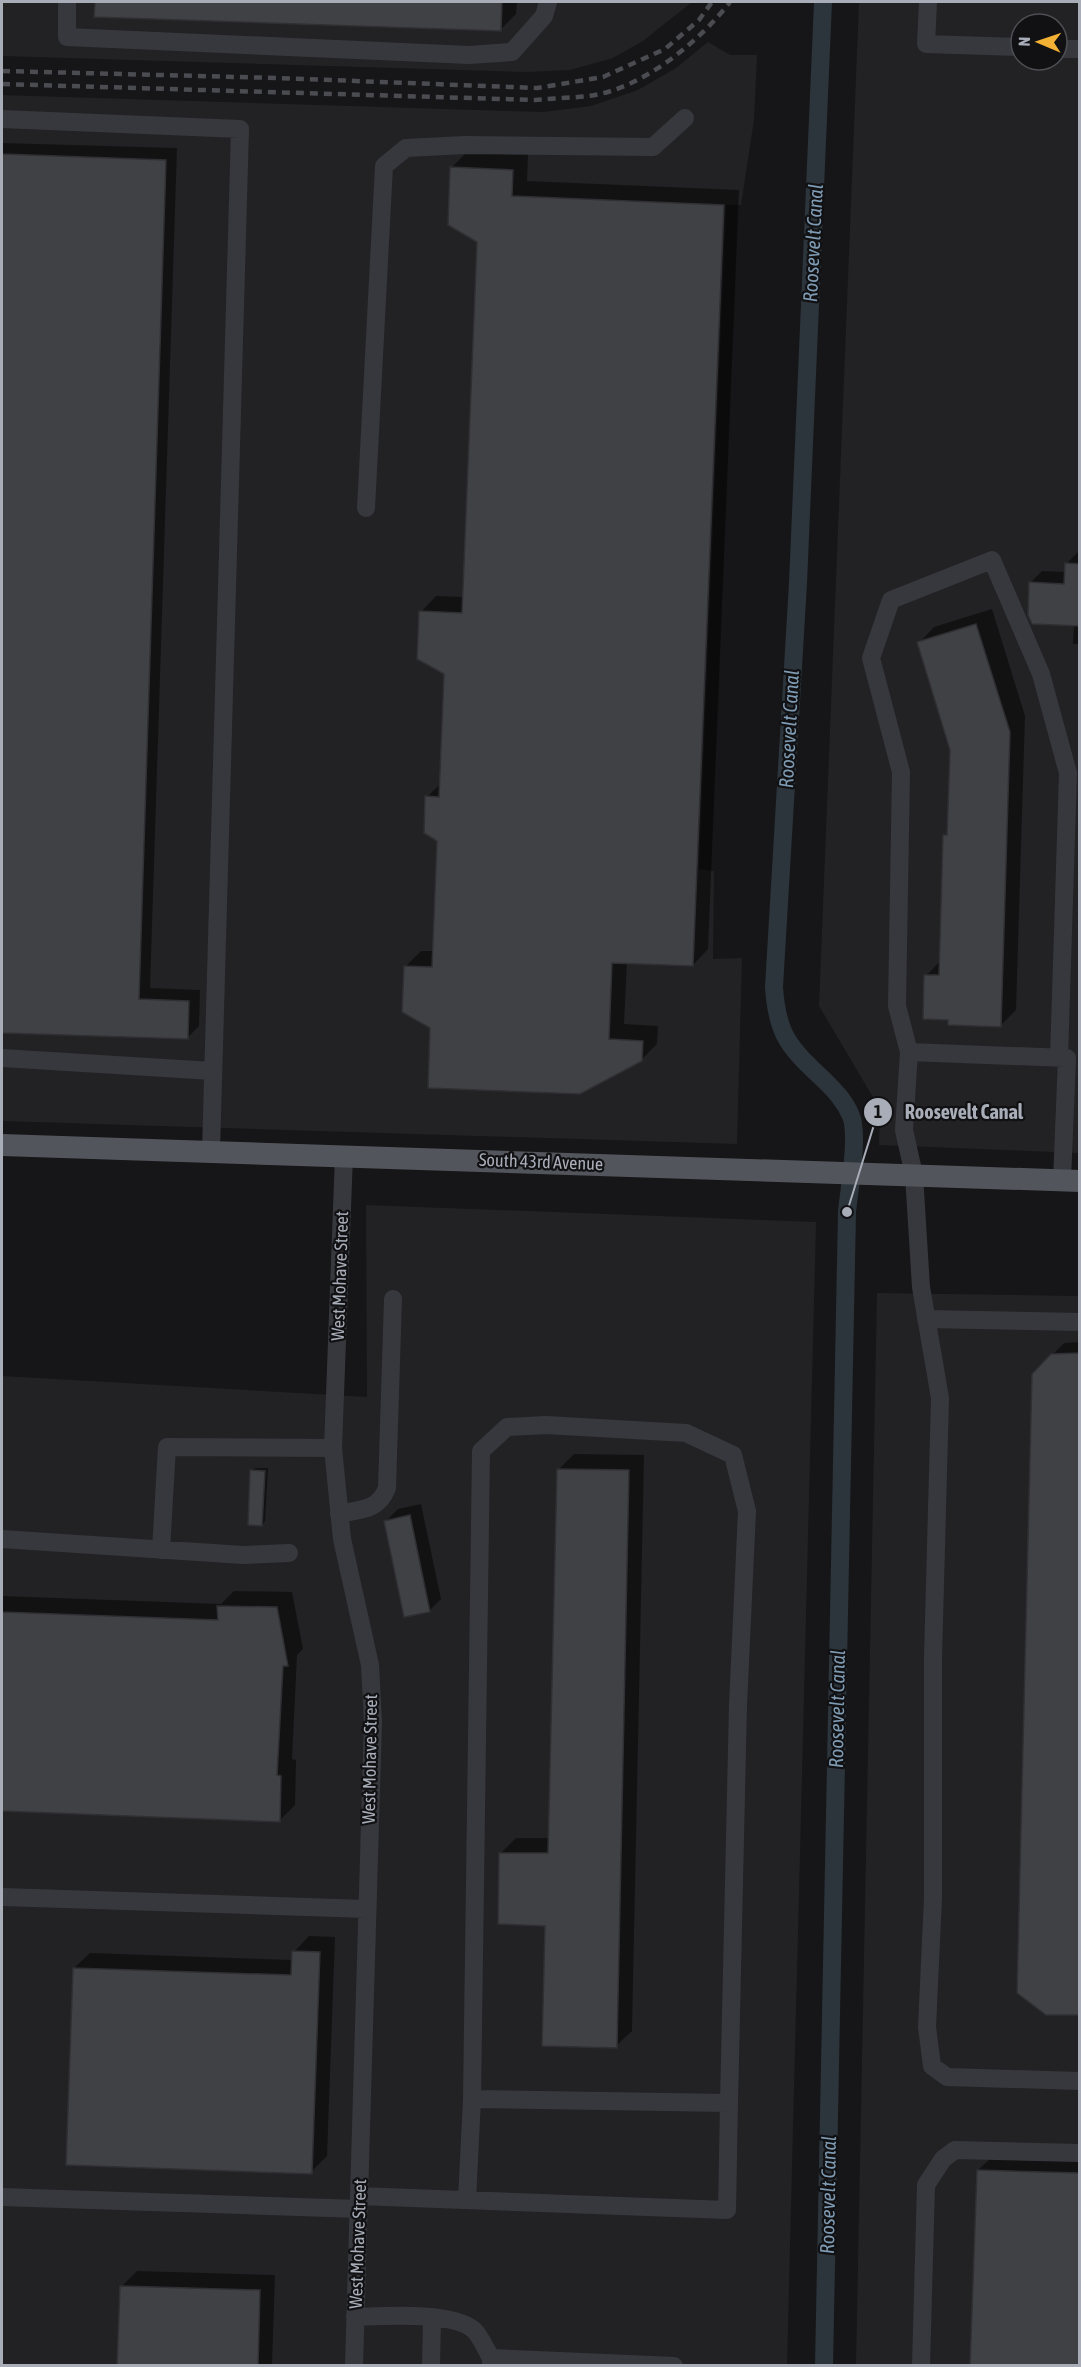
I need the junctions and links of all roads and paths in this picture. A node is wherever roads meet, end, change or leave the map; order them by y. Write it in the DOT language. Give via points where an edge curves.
graph roads {
  1 [pos="67,2"];
  2 [pos="548,2"];
  3 [pos="928,2"];
  4 [pos="1009,47"];
  5 [pos="685,118"];
  6 [pos="2,119"];
  7 [pos="366,508"];
  8 [pos="909,1052"];
  9 [pos="2,1058"];
  10 [pos="1059,1058"];
  11 [pos="213,1071"];
  12 [pos="2,1145"];
  13 [pos="211,1151"];
  14 [pos="344,1155"];
  15 [pos="914,1175"];
  16 [pos="1071,1181"];
  17 [pos="393,1299"];
  18 [pos="926,1319"];
  19 [pos="1080,1322"];
  20 [pos="333,1448"];
  21 [pos="339,1514"];
  22 [pos="2,1539"];
  23 [pos="161,1550"];
  24 [pos="289,1552"];
  25 [pos="2,1897"];
  26 [pos="367,1910"];
  27 [pos="1080,2081"];
  28 [pos="472,2098"];
  29 [pos="729,2103"];
  30 [pos="1080,2153"];
  31 [pos="2,2197"];
  32 [pos="467,2200"];
  33 [pos="359,2203"];
  34 [pos="355,2317"];
  35 [pos="432,2318"];
  36 [pos="491,2362"];
  37 [pos="354,2366"];
  38 [pos="431,2366"];
  39 [pos="674,2366"];
  40 [pos="921,2366"];
  1 -- 2 [label="street" via="67,37 469,55 512,52 544,16"];
  3 -- 4 [label="street" via="926,44"];
  5 -- 7 [label="street" via="653,147 406,148 384,166"];
  6 -- 11 [label="street" via="240,129"];
  8 -- 10 [label="street"];
  8 -- 10 [label="street" via="897,1006 901,772 871,658 891,600 992,560 1041,674 1068,773"];
  8 -- 15 [label="street" via="904,1130"];
  9 -- 11 [label="street"];
  10 -- 16 [label="street" via="1067,1058"];
  11 -- 13 [label="street"];
  12 -- 13 [label="main road, South 43rd Avenue"];
  13 -- 14 [label="main road, South 43rd Avenue"];
  14 -- 15 [label="main road, South 43rd Avenue"];
  14 -- 20 [label="street, West Mohave Street"];
  15 -- 16 [label="main road, South 43rd Avenue"];
  15 -- 18 [label="street"];
  17 -- 21 [label="street" via="387,1488 375,1506"];
  18 -- 19 [label="street"];
  18 -- 27 [label="street" via="939,1398 933,1898 927,2027 932,2066 947,2077"];
  20 -- 21 [label="street, West Mohave Street"];
  20 -- 23 [label="street" via="167,1447"];
  21 -- 26 [label="street, West Mohave Street" via="370,1665 373,1722"];
  22 -- 23 [label="street"];
  23 -- 24 [label="street" via="243,1555"];
  25 -- 26 [label="street"];
  26 -- 33 [label="street, West Mohave Street"];
  28 -- 29 [label="street"];
  28 -- 29 [label="street" via="481,1451 507,1427 546,1425 686,1433 733,1455 747,1511 738,1705"];
  28 -- 32 [label="street"];
  29 -- 32 [label="street" via="727,2210"];
  30 -- 40 [label="street" via="955,2150 943,2158 926,2185"];
  31 -- 33 [label="street"];
  32 -- 33 [label="street"];
  33 -- 34 [label="street, West Mohave Street"];
  34 -- 35 [label="street"];
  34 -- 37 [label="street, West Mohave Street"];
  35 -- 36 [label="street" via="450,2319 474,2330"];
  35 -- 38 [label="street"];
  36 -- 39 [label="street"];
}
